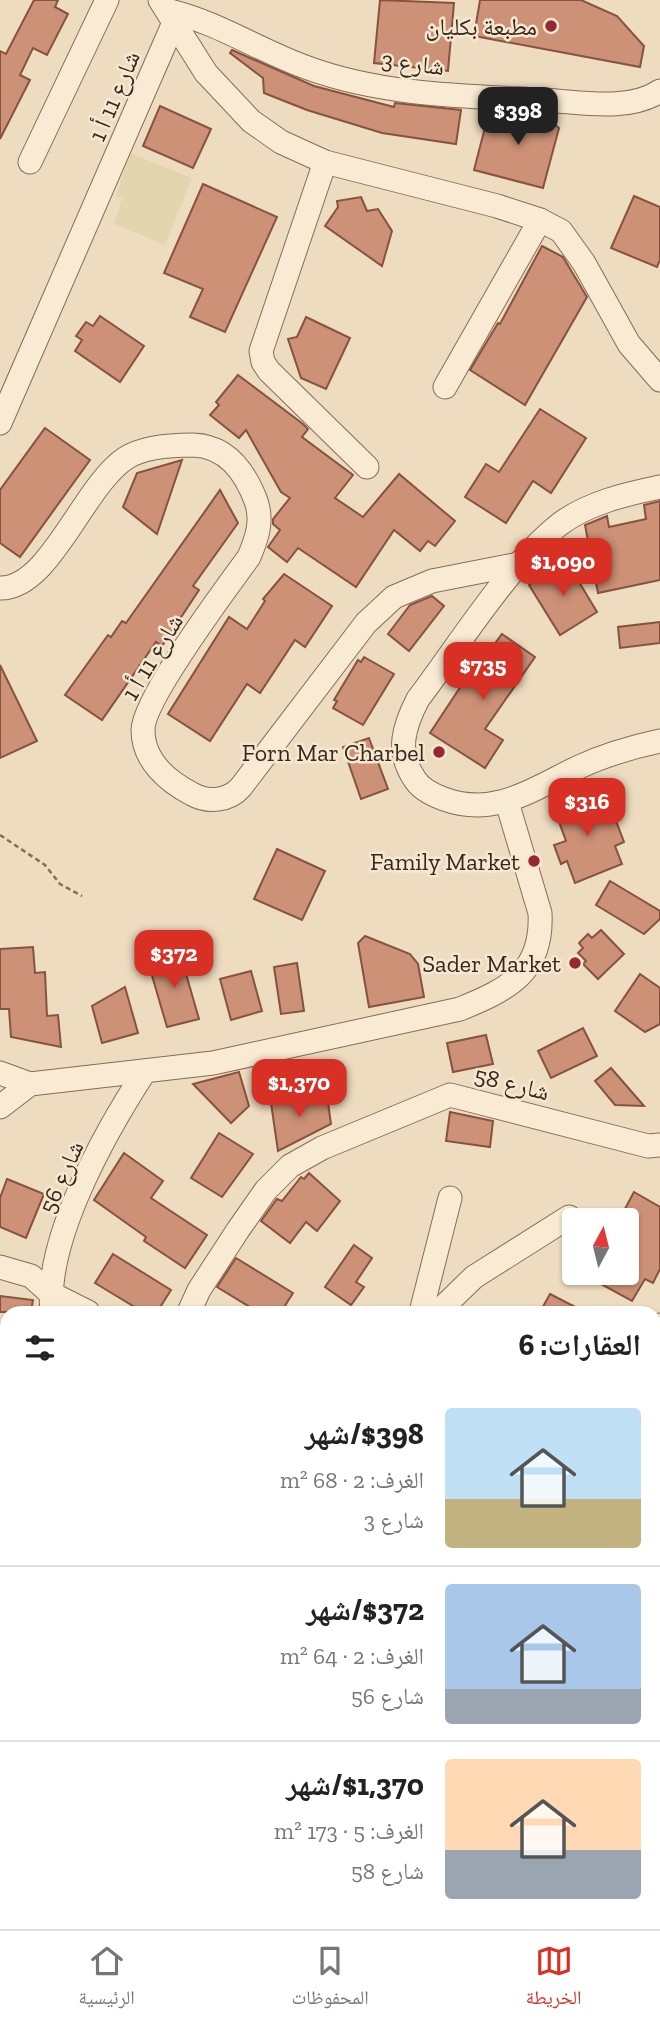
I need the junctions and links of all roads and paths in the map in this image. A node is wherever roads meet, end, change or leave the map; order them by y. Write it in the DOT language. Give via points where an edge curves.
graph roads {
  1 [pos="107,0"];
  2 [pos="168,10"];
  3 [pos="660,91"];
  4 [pos="30,162"];
  5 [pos="326,162"];
  6 [pos="541,220"];
  7 [pos="660,380"];
  8 [pos="445,387"];
  9 [pos="0,424"];
  10 [pos="367,467"];
  11 [pos="660,487"];
  12 [pos="519,564"];
  13 [pos="0,588"];
  14 [pos="660,741"];
  15 [pos="507,802"];
  16 [pos="0,835"];
  17 [pos="82,897"];
  18 [pos="145,1071"];
  19 [pos="0,1073"];
  20 [pos="30,1084"];
  21 [pos="0,1107"];
  22 [pos="660,1145"];
  23 [pos="450,1198"];
  24 [pos="562,1221"];
  25 [pos="0,1267"];
  26 [pos="51,1303"];
  27 [pos="192,1306"];
  28 [pos="423,1306"];
  29 [pos="444,1306"];
  1 -- 4 [label="street"];
  2 -- 3 [label="street, شارع 3" via="215,25 308,68 371,85 421,93 604,103 637,101"];
  2 -- 5 [label="street" via="206,73 242,112 281,142"];
  2 -- 9 [label="street, شارع 11 أ 1"];
  5 -- 6 [label="street"];
  5 -- 10 [label="street" via="261,351 270,371"];
  6 -- 7 [label="street" via="573,243 629,344"];
  6 -- 8 [label="street"];
  11 -- 12 [label="street" via="587,508 560,524"];
  12 -- 13 [label="street, شارع 11 أ 1" via="432,581 394,597 366,623 241,788 212,799 198,797 169,780 147,754 143,730 144,719 164,683 256,541 259,511 245,476 232,460 214,448 196,445 173,445 128,457 83,505 37,573 17,585"];
  12 -- 15 [label="street" via="418,699 402,742 409,771 429,792 463,805"];
  14 -- 15 [label="street" via="580,766"];
  15 -- 18 [label="street" via="541,929 532,960 506,989 460,1009 213,1063"];
  16 -- 17 [label="path" via="46,864 60,884"];
  18 -- 20 [label="street"];
  18 -- 26 [label="street, شارع 56" via="76,1199 56,1258"];
  19 -- 20 [label="street"];
  20 -- 21 [label="street"];
  22 -- 27 [label="street, شارع 58" via="648,1146 450,1095 290,1166 266,1190"];
  23 -- 28 [label="street"];
  24 -- 29 [label="street" via="474,1277"];
  25 -- 26 [label="street" via="31,1276"];
}
